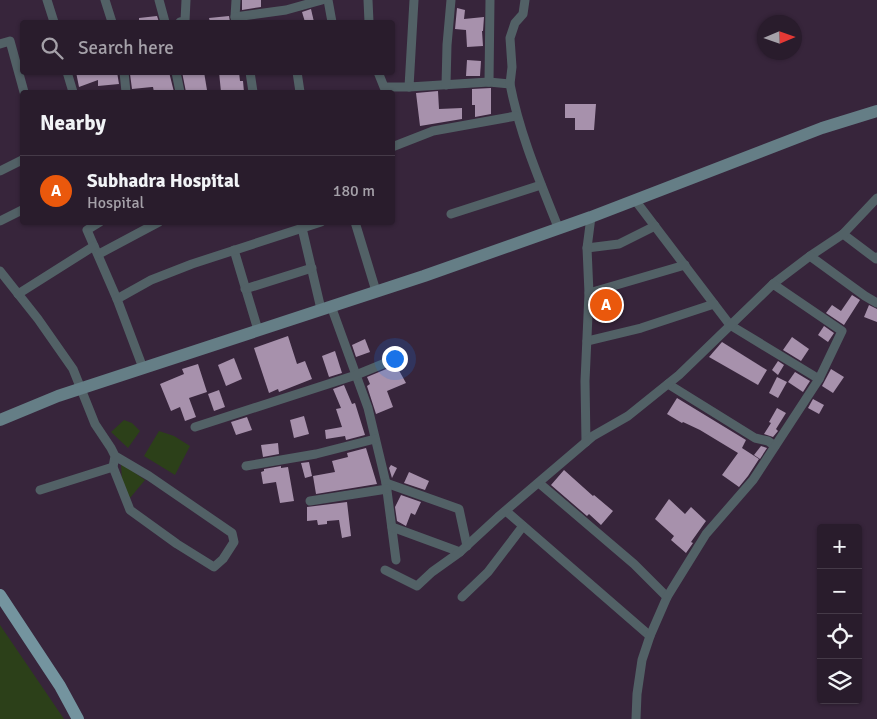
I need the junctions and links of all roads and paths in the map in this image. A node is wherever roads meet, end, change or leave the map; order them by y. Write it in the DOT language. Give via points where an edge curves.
graph roads {
  1 [pos="47,0"];
  2 [pos="105,0"];
  3 [pos="159,0"];
  4 [pos="186,0"];
  5 [pos="236,0"];
  6 [pos="322,0"];
  7 [pos="328,0"];
  8 [pos="368,0"];
  9 [pos="414,0"];
  10 [pos="451,0"];
  11 [pos="490,0"];
  12 [pos="525,0"];
  13 [pos="294,4"];
  14 [pos="53,20"];
  15 [pos="111,20"];
  16 [pos="164,20"];
  17 [pos="185,20"];
  18 [pos="236,20"];
  19 [pos="332,20"];
  20 [pos="369,20"];
  21 [pos="0,44"];
  22 [pos="68,75"];
  23 [pos="124,75"];
  24 [pos="177,75"];
  25 [pos="250,75"];
  26 [pos="297,75"];
  27 [pos="379,75"];
  28 [pos="490,82"];
  29 [pos="510,84"];
  30 [pos="446,85"];
  31 [pos="409,87"];
  32 [pos="23,90"];
  33 [pos="72,90"];
  34 [pos="126,90"];
  35 [pos="180,90"];
  36 [pos="253,90"];
  37 [pos="300,90"];
  38 [pos="383,90"];
  39 [pos="877,111"];
  40 [pos="516,116"];
  41 [pos="395,146"];
  42 [pos="20,161"];
  43 [pos="0,171"];
  44 [pos="541,185"];
  45 [pos="877,198"];
  46 [pos="635,200"];
  47 [pos="20,211"];
  48 [pos="451,214"];
  49 [pos="590,217"];
  50 [pos="0,221"];
  51 [pos="95,225"];
  52 [pos="152,225"];
  53 [pos="306,225"];
  54 [pos="356,225"];
  55 [pos="655,226"];
  56 [pos="558,227"];
  57 [pos="843,234"];
  58 [pos="587,248"];
  59 [pos="96,250"];
  60 [pos="234,250"];
  61 [pos="810,256"];
  62 [pos="877,259"];
  63 [pos="685,265"];
  64 [pos="312,268"];
  65 [pos="0,271"];
  66 [pos="773,284"];
  67 [pos="245,289"];
  68 [pos="376,292"];
  69 [pos="589,293"];
  70 [pos="18,294"];
  71 [pos="117,300"];
  72 [pos="877,303"];
  73 [pos="714,304"];
  74 [pos="326,308"];
  75 [pos="730,325"];
  76 [pos="258,330"];
  77 [pos="587,340"];
  78 [pos="400,357"];
  79 [pos="143,368"];
  80 [pos="356,375"];
  81 [pos="818,379"];
  82 [pos="668,384"];
  83 [pos="80,389"];
  84 [pos="0,420"];
  85 [pos="195,427"];
  86 [pos="375,439"];
  87 [pos="586,442"];
  88 [pos="775,446"];
  89 [pos="115,456"];
  90 [pos="246,466"];
  91 [pos="113,467"];
  92 [pos="539,483"];
  93 [pos="386,486"];
  94 [pos="40,490"];
  95 [pos="310,501"];
  96 [pos="506,511"];
  97 [pos="523,526"];
  98 [pos="392,527"];
  99 [pos="464,549"];
  100 [pos="396,560"];
  101 [pos="385,570"];
  102 [pos="0,595"];
  103 [pos="462,597"];
  104 [pos="668,597"];
  105 [pos="650,636"];
  106 [pos="78,719"];
  107 [pos="636,719"];
  1 -- 14 [label="street"];
  2 -- 15 [label="street"];
  3 -- 16 [label="street"];
  4 -- 17 [label="street"];
  5 -- 18 [label="street"];
  6 -- 13 [label="street"];
  7 -- 19 [label="street"];
  8 -- 20 [label="street"];
  9 -- 31 [label="street"];
  10 -- 30 [label="street"];
  11 -- 28 [label="street"];
  12 -- 29 [label="street" via="523,14 515,23 510,38"];
  13 -- 18 [label="street"];
  21 -- 32 [label="street" via="10,41"];
  22 -- 33 [label="street"];
  23 -- 34 [label="street"];
  24 -- 35 [label="street"];
  25 -- 36 [label="street"];
  26 -- 37 [label="street"];
  27 -- 38 [label="street"];
  28 -- 29 [label="street"];
  28 -- 30 [label="street"];
  29 -- 40 [label="street"];
  30 -- 31 [label="street"];
  31 -- 38 [label="street"];
  39 -- 46 [label="main road" via="822,128"];
  40 -- 41 [label="street" via="433,130"];
  40 -- 44 [label="street"];
  42 -- 43 [label="street"];
  44 -- 48 [label="street"];
  44 -- 56 [label="street"];
  45 -- 57 [label="street"];
  46 -- 49 [label="main road"];
  46 -- 55 [label="street"];
  47 -- 50 [label="street"];
  49 -- 56 [label="main road"];
  49 -- 58 [label="street"];
  51 -- 59 [label="street" via="87,230"];
  52 -- 59 [label="street"];
  53 -- 60 [label="street"];
  53 -- 64 [label="street"];
  54 -- 68 [label="street"];
  55 -- 58 [label="street" via="619,244"];
  55 -- 63 [label="street"];
  56 -- 68 [label="main road"];
  57 -- 61 [label="street"];
  57 -- 62 [label="street"];
  58 -- 69 [label="street"];
  59 -- 70 [label="street"];
  59 -- 71 [label="street"];
  60 -- 67 [label="street"];
  60 -- 71 [label="street" via="151,280"];
  61 -- 66 [label="street"];
  61 -- 72 [label="street"];
  63 -- 69 [label="street"];
  63 -- 73 [label="street"];
  64 -- 67 [label="street"];
  64 -- 74 [label="street"];
  65 -- 70 [label="street"];
  66 -- 75 [label="street"];
  66 -- 81 [label="street" via="842,331"];
  67 -- 76 [label="street"];
  68 -- 74 [label="main road"];
  69 -- 77 [label="street"];
  70 -- 83 [label="street" via="73,369"];
  71 -- 79 [label="street"];
  73 -- 75 [label="street"];
  73 -- 77 [label="street" via="641,328"];
  74 -- 76 [label="main road"];
  74 -- 80 [label="street"];
  75 -- 81 [label="street"];
  75 -- 82 [label="street"];
  76 -- 79 [label="main road"];
  77 -- 87 [label="street"];
  78 -- 80 [label="street"];
  79 -- 83 [label="main road"];
  80 -- 85 [label="street"];
  80 -- 86 [label="street"];
  81 -- 88 [label="street"];
  82 -- 87 [label="street" via="628,416"];
  82 -- 88 [label="street" via="755,438"];
  83 -- 84 [label="main road"];
  83 -- 89 [label="street" via="94,424"];
  86 -- 90 [label="street" via="316,454"];
  86 -- 93 [label="street"];
  87 -- 92 [label="street"];
  88 -- 104 [label="street" via="754,480 706,534"];
  89 -- 91 [label="street"];
  89 -- 91 [label="street" via="232,533 234,542 223,560 214,567 130,510"];
  91 -- 94 [label="street"];
  92 -- 96 [label="street"];
  92 -- 104 [label="street"];
  93 -- 95 [label="street"];
  93 -- 98 [label="street"];
  93 -- 99 [label="street" via="459,509"];
  96 -- 97 [label="street"];
  96 -- 99 [label="street"];
  97 -- 103 [label="street" via="488,572"];
  97 -- 105 [label="street"];
  98 -- 99 [label="street"];
  98 -- 100 [label="street"];
  99 -- 101 [label="street" via="417,586"];
  102 -- 106 [label="main road"];
  104 -- 105 [label="street"];
  105 -- 107 [label="street" via="642,660"];
}
